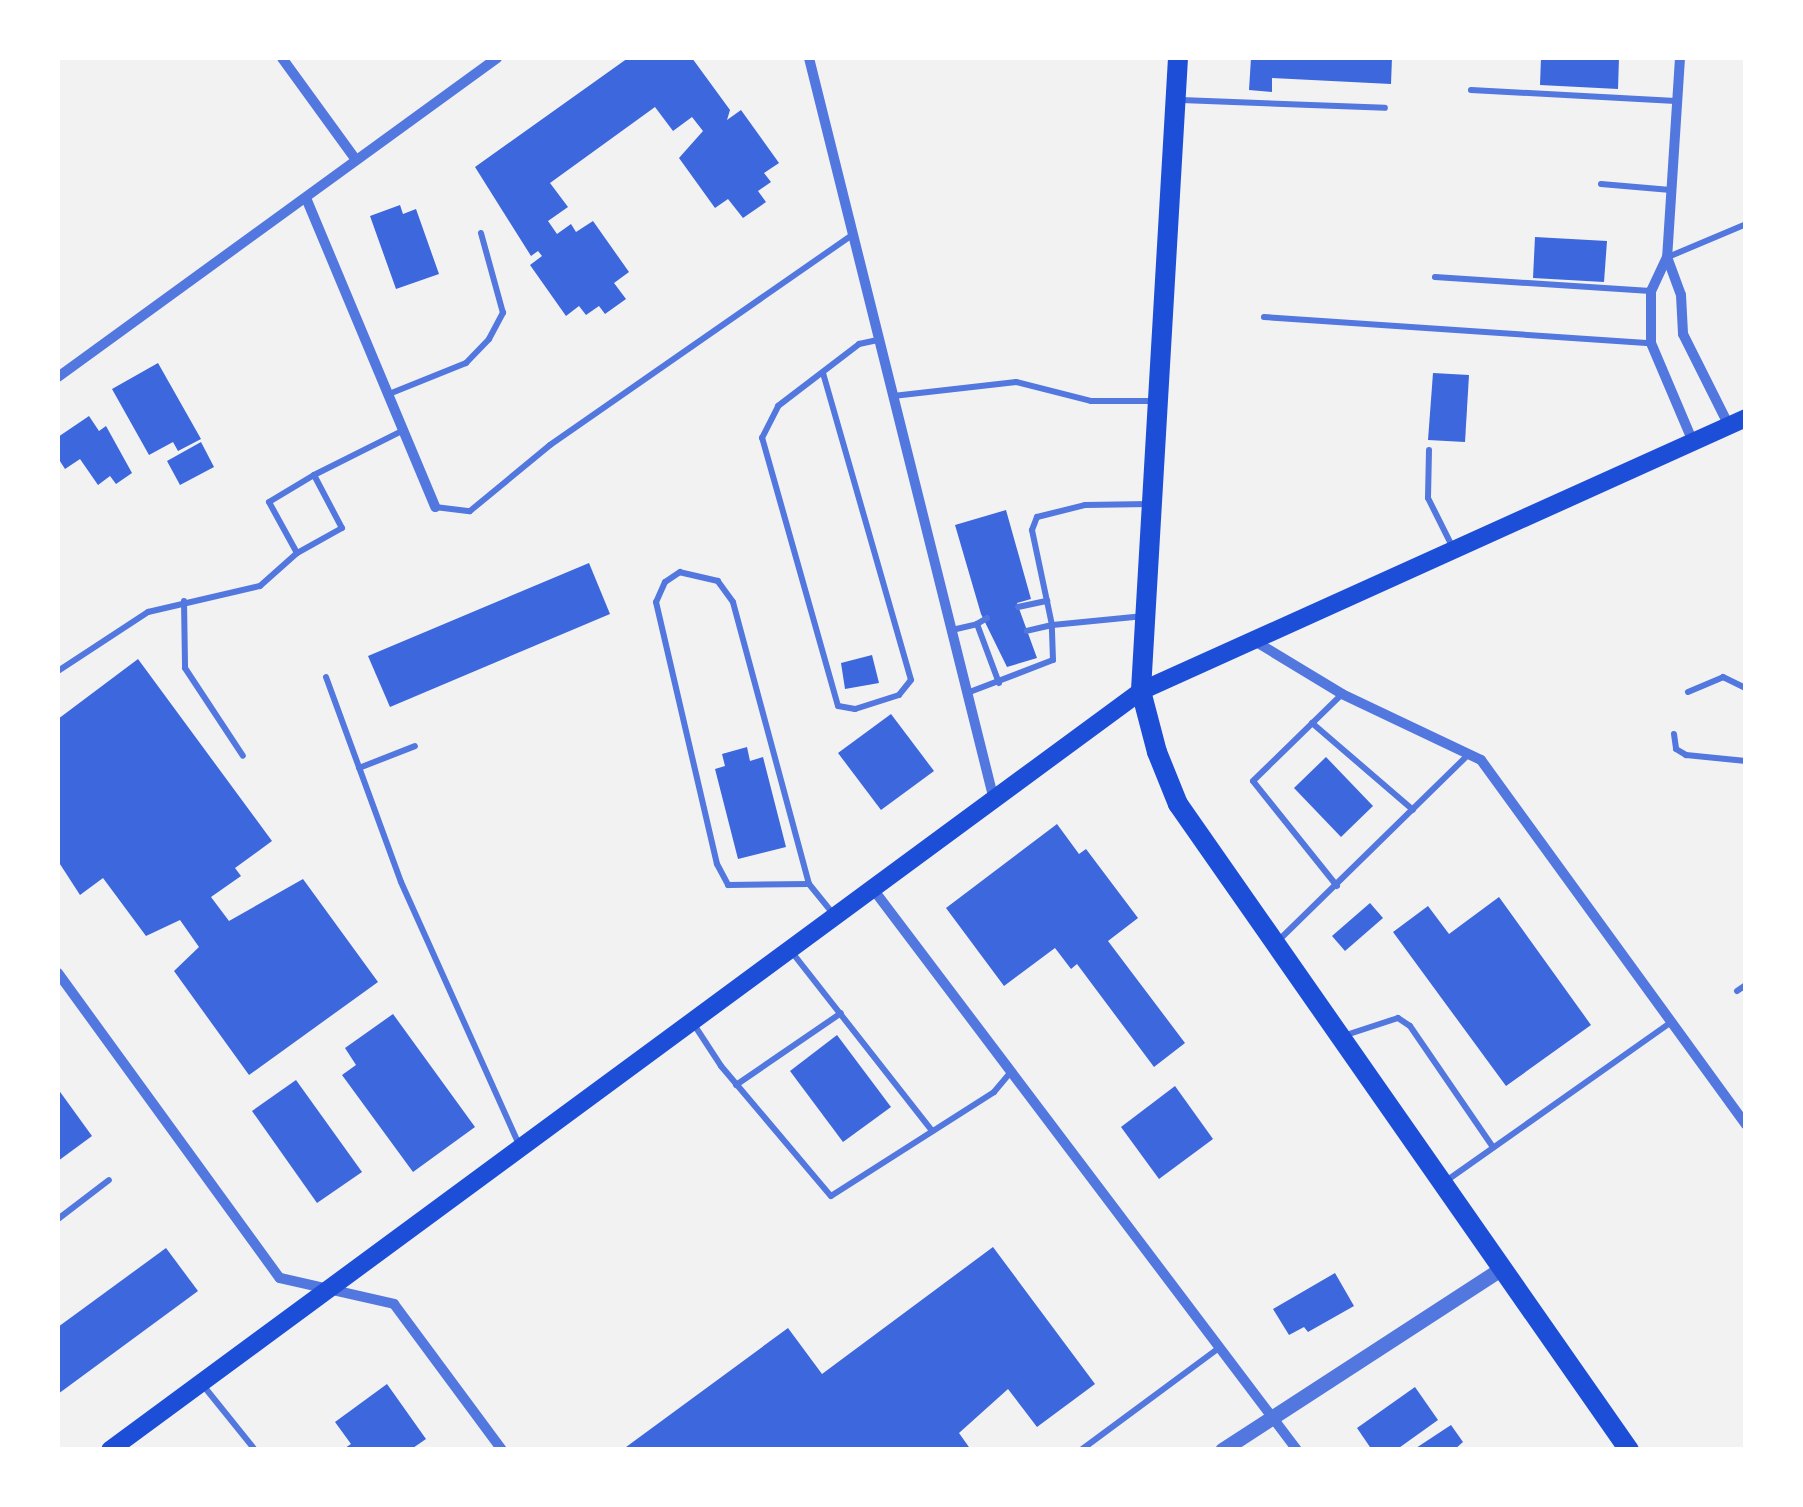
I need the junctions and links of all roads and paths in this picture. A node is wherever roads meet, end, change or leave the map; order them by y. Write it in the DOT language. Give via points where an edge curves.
graph roads {
  1 [pos="282,58"];
  2 [pos="497,58"];
  3 [pos="809,58"];
  4 [pos="1178,58"];
  5 [pos="1680,58"];
  6 [pos="1471,90"];
  7 [pos="1175,100"];
  8 [pos="1677,102"];
  9 [pos="1385,108"];
  10 [pos="354,157"];
  11 [pos="1600,184"];
  12 [pos="1671,190"];
  13 [pos="306,198"];
  14 [pos="1746,224"];
  15 [pos="481,233"];
  16 [pos="853,234"];
  17 [pos="1666,257"];
  18 [pos="1435,277"];
  19 [pos="1652,291"];
  20 [pos="1264,317"];
  21 [pos="879,339"];
  22 [pos="1651,344"];
  23 [pos="823,373"];
  24 [pos="58,377"];
  25 [pos="388,394"];
  26 [pos="893,396"];
  27 [pos="1157,401"];
  28 [pos="1737,422"];
  29 [pos="403,430"];
  30 [pos="1693,442"];
  31 [pos="1430,450"];
  32 [pos="314,475"];
  33 [pos="1151,504"];
  34 [pos="435,507"];
  35 [pos="1454,549"];
  36 [pos="297,553"];
  37 [pos="1047,601"];
  38 [pos="184,602"];
  39 [pos="1018,607"];
  40 [pos="1145,616"];
  41 [pos="987,618"];
  42 [pos="977,624"];
  43 [pos="1052,625"];
  44 [pos="952,630"];
  45 [pos="1026,631"];
  46 [pos="1252,640"];
  47 [pos="996,643"];
  48 [pos="985,647"];
  49 [pos="58,672"];
  50 [pos="326,677"];
  51 [pos="998,683"];
  52 [pos="1746,688"];
  53 [pos="1140,691"];
  54 [pos="1688,692"];
  55 [pos="967,693"];
  56 [pos="1342,694"];
  57 [pos="1746,713"];
  58 [pos="1312,724"];
  59 [pos="1674,734"];
  60 [pos="415,746"];
  61 [pos="1746,747"];
  62 [pos="1468,754"];
  63 [pos="243,756"];
  64 [pos="1746,761"];
  65 [pos="360,768"];
  66 [pos="994,800"];
  67 [pos="1413,810"];
  68 [pos="809,884"];
  69 [pos="1336,886"];
  70 [pos="873,890"];
  71 [pos="836,916"];
  72 [pos="1274,944"];
  73 [pos="790,950"];
  74 [pos="58,973"];
  75 [pos="1746,985"];
  76 [pos="1738,991"];
  77 [pos="841,1013"];
  78 [pos="692,1022"];
  79 [pos="1671,1022"];
  80 [pos="1339,1038"];
  81 [pos="1011,1072"];
  82 [pos="736,1085"];
  83 [pos="1746,1125"];
  84 [pos="932,1131"];
  85 [pos="1493,1146"];
  86 [pos="520,1148"];
  87 [pos="110,1180"];
  88 [pos="1440,1185"];
  89 [pos="58,1219"];
  90 [pos="1499,1270"];
  91 [pos="329,1289"];
  92 [pos="1220,1347"];
  93 [pos="201,1382"];
  94 [pos="1270,1413"];
  95 [pos="110,1450"];
  96 [pos="255,1450"];
  97 [pos="502,1450"];
  98 [pos="1081,1450"];
  99 [pos="1222,1450"];
  100 [pos="1297,1450"];
  101 [pos="1629,1450"];
  1 -- 10 [label="street"];
  2 -- 10 [label="street"];
  3 -- 16 [label="street"];
  4 -- 7 [label="main road"];
  5 -- 8 [label="street"];
  6 -- 8 [label="lane"];
  7 -- 9 [label="lane"];
  7 -- 27 [label="main road"];
  8 -- 12 [label="street"];
  10 -- 13 [label="street"];
  11 -- 12 [label="lane"];
  12 -- 17 [label="street"];
  13 -- 24 [label="street"];
  13 -- 25 [label="street"];
  14 -- 17 [label="lane"];
  15 -- 25 [label="lane" via="503,313 489,338 466,363"];
  16 -- 21 [label="street"];
  16 -- 34 [label="lane" via="550,445 470,510"];
  17 -- 19 [label="street"];
  17 -- 28 [label="street" via="1681,295 1683,334"];
  18 -- 19 [label="lane"];
  19 -- 22 [label="street"];
  20 -- 22 [label="lane"];
  21 -- 23 [label="lane" via="858,344"];
  21 -- 26 [label="street"];
  22 -- 30 [label="street"];
  23 -- 23 [label="lane" via="778,406 762,438 838,706 855,708 900,695 910,680"];
  25 -- 29 [label="street"];
  26 -- 27 [label="lane" via="1016,382 1090,401"];
  26 -- 44 [label="street"];
  27 -- 33 [label="main road"];
  28 -- 30 [label="main road"];
  29 -- 32 [label="lane"];
  29 -- 34 [label="street"];
  30 -- 35 [label="main road"];
  31 -- 35 [label="lane" via="1428,498"];
  32 -- 36 [label="lane" via="270,502"];
  32 -- 36 [label="lane" via="342,528"];
  33 -- 37 [label="lane" via="1085,505 1038,516 1032,530"];
  33 -- 40 [label="main road"];
  35 -- 46 [label="main road"];
  36 -- 38 [label="lane" via="260,586"];
  37 -- 39 [label="lane"];
  37 -- 43 [label="lane"];
  38 -- 49 [label="lane" via="148,612"];
  38 -- 63 [label="lane" via="185,668"];
  40 -- 43 [label="lane"];
  40 -- 53 [label="main road"];
  41 -- 42 [label="lane"];
  42 -- 44 [label="lane"];
  42 -- 48 [label="lane"];
  43 -- 45 [label="lane"];
  43 -- 51 [label="lane" via="1053,660"];
  44 -- 55 [label="street"];
  46 -- 53 [label="main road"];
  46 -- 56 [label="street"];
  47 -- 48 [label="lane"];
  48 -- 51 [label="lane"];
  50 -- 65 [label="lane"];
  51 -- 55 [label="lane"];
  52 -- 54 [label="lane" via="1723,677"];
  53 -- 66 [label="main road"];
  53 -- 72 [label="main road" via="1178,804"];
  55 -- 66 [label="street"];
  56 -- 58 [label="lane"];
  56 -- 62 [label="street"];
  57 -- 61 [label="lane"];
  58 -- 67 [label="lane"];
  58 -- 69 [label="lane" via="1253,782"];
  59 -- 64 [label="lane" via="1676,749 1686,755"];
  60 -- 65 [label="lane"];
  62 -- 67 [label="lane"];
  62 -- 79 [label="street" via="1481,760"];
  65 -- 86 [label="lane" via="401,882"];
  66 -- 70 [label="main road"];
  67 -- 69 [label="lane"];
  68 -- 68 [label="lane" via="728,885 717,864 656,602 665,582 680,572 718,581 733,602"];
  68 -- 71 [label="lane"];
  69 -- 72 [label="lane"];
  70 -- 71 [label="main road"];
  70 -- 81 [label="street"];
  71 -- 73 [label="main road"];
  72 -- 80 [label="main road"];
  73 -- 77 [label="lane"];
  73 -- 78 [label="main road"];
  74 -- 91 [label="street" via="280,1278"];
  75 -- 76 [label="lane"];
  77 -- 82 [label="lane"];
  77 -- 84 [label="lane"];
  78 -- 82 [label="lane"];
  78 -- 86 [label="main road"];
  79 -- 83 [label="street"];
  79 -- 85 [label="lane"];
  80 -- 85 [label="lane" via="1398,1018 1410,1026"];
  80 -- 88 [label="main road"];
  81 -- 84 [label="lane" via="994,1092"];
  81 -- 92 [label="street"];
  82 -- 84 [label="lane" via="831,1196"];
  85 -- 88 [label="lane"];
  86 -- 91 [label="main road"];
  87 -- 89 [label="lane"];
  88 -- 90 [label="main road"];
  90 -- 94 [label="street"];
  90 -- 101 [label="main road"];
  91 -- 93 [label="main road"];
  91 -- 97 [label="street" via="394,1304"];
  92 -- 94 [label="street"];
  92 -- 98 [label="lane"];
  93 -- 95 [label="main road"];
  93 -- 96 [label="lane"];
  94 -- 99 [label="street"];
  94 -- 100 [label="street"];
}
